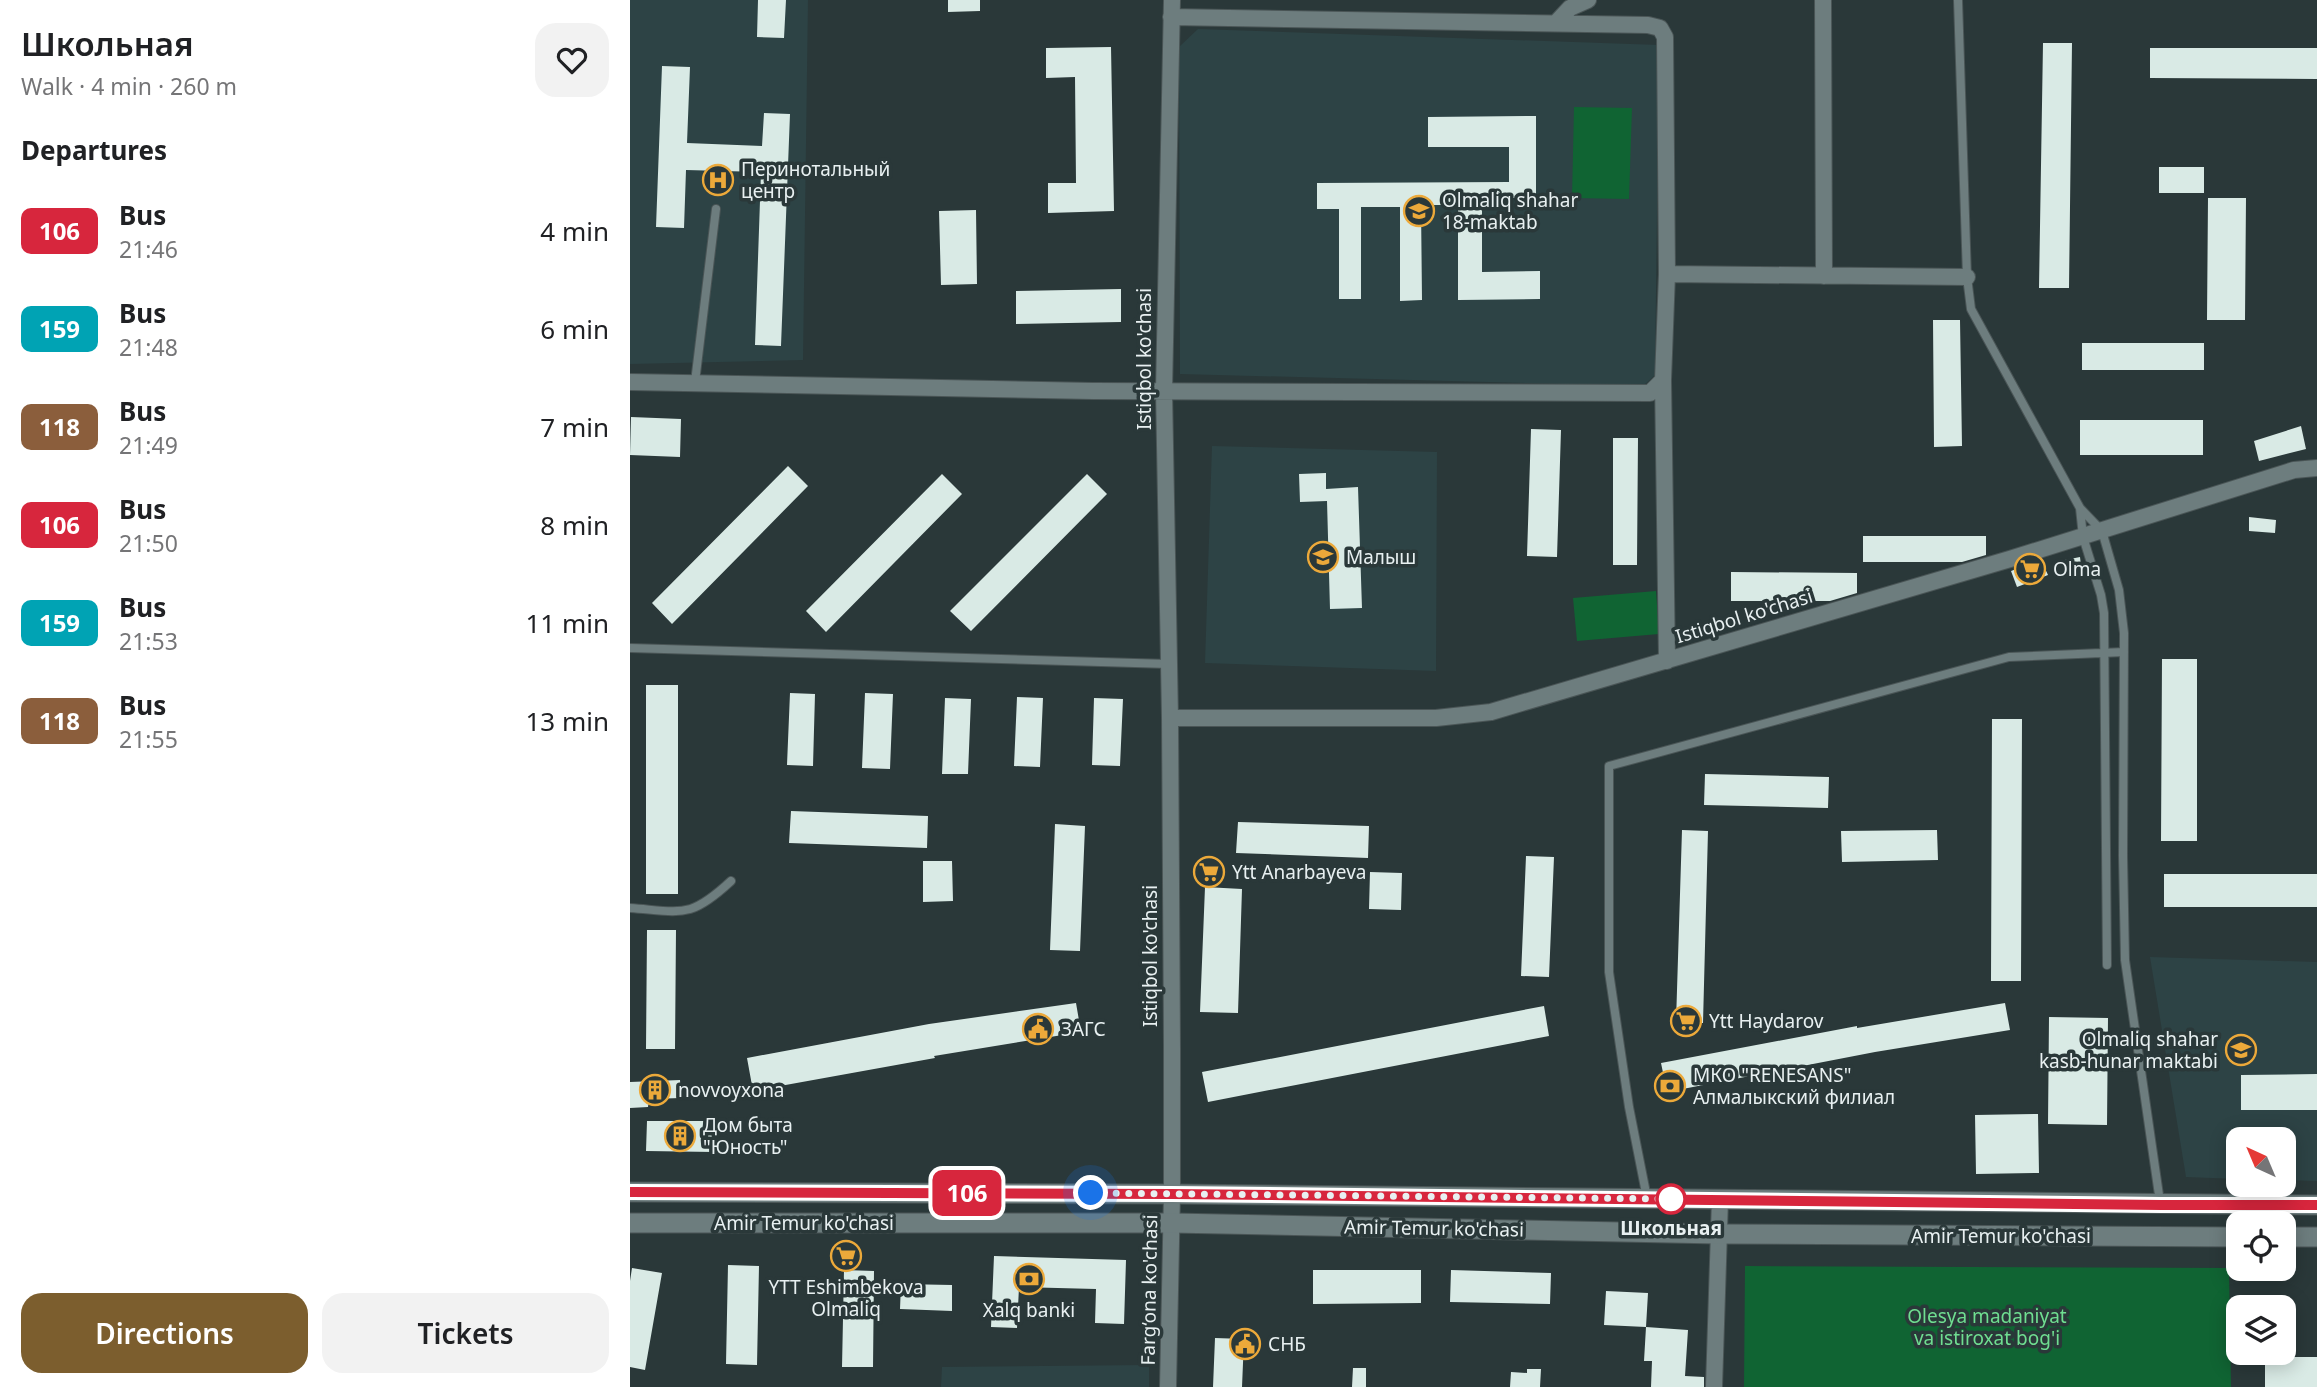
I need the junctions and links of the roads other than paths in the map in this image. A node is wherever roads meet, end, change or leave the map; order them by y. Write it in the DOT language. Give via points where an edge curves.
graph roads {
  1 [pos="1172,0"];
  2 [pos="1588,0"];
  3 [pos="1824,0"];
  4 [pos="1958,0"];
  5 [pos="1171,17"];
  6 [pos="1556,23"];
  7 [pos="716,209"];
  8 [pos="1667,274"];
  9 [pos="1824,276"];
  10 [pos="1967,277"];
  11 [pos="1663,380"];
  12 [pos="630,382"];
  13 [pos="695,382"];
  14 [pos="1164,391"];
  15 [pos="2317,468"];
  16 [pos="2080,508"];
  17 [pos="2102,531"];
  18 [pos="2083,537"];
  19 [pos="630,648"];
  20 [pos="2124,652"];
  21 [pos="2104,653"];
  22 [pos="1667,661"];
  23 [pos="1169,664"];
  24 [pos="1170,718"];
  25 [pos="731,881"];
  26 [pos="630,908"];
  27 [pos="2107,965"];
  28 [pos="630,1192"];
  29 [pos="1172,1194"];
  30 [pos="1647,1198"];
  31 [pos="1720,1199"];
  32 [pos="2161,1205"];
  33 [pos="2317,1205"];
  34 [pos="630,1223"];
  35 [pos="1172,1223"];
  36 [pos="1718,1234"];
  37 [pos="2168,1236"];
  38 [pos="2226,1237"];
  39 [pos="2296,1237"];
  40 [pos="2317,1237"];
  41 [pos="1168,1387"];
  42 [pos="1714,1387"];
  1 -- 5 [label="street, Istiqbol ko'chasi"];
  2 -- 6 [label="street" via="1570,8"];
  3 -- 9 [label="street"];
  4 -- 10 [label="lane"];
  5 -- 6 [label="street"];
  5 -- 14 [label="street, Istiqbol ko'chasi"];
  6 -- 8 [label="street" via="1648,25 1660,28 1665,37"];
  7 -- 13 [label="lane"];
  8 -- 9 [label="street"];
  8 -- 11 [label="street"];
  9 -- 10 [label="street"];
  10 -- 16 [label="lane" via="1971,309"];
  11 -- 14 [label="street" via="1650,393"];
  11 -- 22 [label="street"];
  12 -- 13 [label="street"];
  13 -- 14 [label="street"];
  14 -- 23 [label="street, Istiqbol ko'chasi"];
  15 -- 17 [label="street, Istiqbol ko'chasi" via="2294,470"];
  16 -- 17 [label="lane"];
  16 -- 18 [label="lane"];
  17 -- 18 [label="street, Istiqbol ko'chasi"];
  17 -- 20 [label="lane" via="2119,590"];
  18 -- 21 [label="lane" via="2101,595"];
  18 -- 22 [label="street, Istiqbol ko'chasi"];
  19 -- 23 [label="lane"];
  20 -- 21 [label="lane"];
  20 -- 32 [label="lane" via="2125,960"];
  21 -- 27 [label="lane"];
  21 -- 30 [label="lane" via="2010,657 1609,765 1609,972"];
  22 -- 24 [label="street, Istiqbol ko'chasi" via="1491,712 1436,718"];
  23 -- 24 [label="street, Istiqbol ko'chasi"];
  24 -- 29 [label="street, Istiqbol ko'chasi"];
  25 -- 26 [label="lane" via="708,903 686,912"];
  28 -- 29 [label="main road, Amir Temur ko'chasi"];
  29 -- 30 [label="main road, Amir Temur ko'chasi"];
  29 -- 35 [label="street, Farg‘ona ko'chasi"];
  30 -- 31 [label="main road, Amir Temur ko'chasi"];
  31 -- 32 [label="main road, Amir Temur ko'chasi"];
  31 -- 36 [label="street"];
  32 -- 33 [label="main road, Amir Temur ko'chasi"];
  32 -- 37 [label="main road"];
  34 -- 35 [label="main road, Amir Temur ko'chasi"];
  35 -- 36 [label="main road, Amir Temur ko'chasi"];
  35 -- 41 [label="street, Farg‘ona ko'chasi"];
  36 -- 37 [label="main road, Amir Temur ko'chasi"];
  36 -- 42 [label="street"];
  37 -- 38 [label="main road, Amir Temur ko'chasi"];
  39 -- 40 [label="main road"];
}
